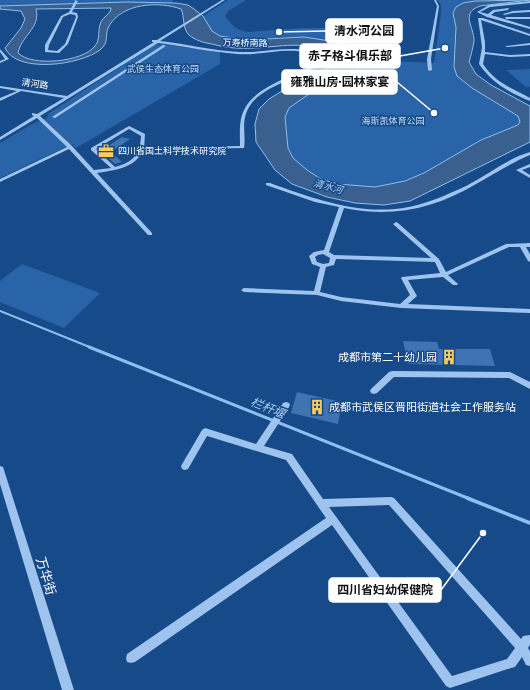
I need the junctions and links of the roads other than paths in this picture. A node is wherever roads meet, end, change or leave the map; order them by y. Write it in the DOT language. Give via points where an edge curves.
graph roads {
  1 [pos="219,0"];
  2 [pos="224,0"];
  3 [pos="434,0"];
  4 [pos="76,1"];
  5 [pos="530,2"];
  6 [pos="530,7"];
  7 [pos="203,11"];
  8 [pos="530,11"];
  9 [pos="71,12"];
  10 [pos="488,16"];
  11 [pos="530,18"];
  12 [pos="530,26"];
  13 [pos="530,35"];
  14 [pos="155,41"];
  15 [pos="530,44"];
  16 [pos="164,46"];
  17 [pos="507,46"];
  18 [pos="0,50"];
  19 [pos="484,53"];
  20 [pos="530,55"];
  21 [pos="0,62"];
  22 [pos="430,70"];
  23 [pos="0,86"];
  24 [pos="21,90"];
  25 [pos="76,91"];
  26 [pos="89,94"];
  27 [pos="66,96"];
  28 [pos="0,100"];
  29 [pos="530,100"];
  30 [pos="35,115"];
  31 [pos="54,117"];
  32 [pos="0,135"];
  33 [pos="0,139"];
  34 [pos="70,147"];
  35 [pos="142,149"];
  36 [pos="530,153"];
  37 [pos="530,165"];
  38 [pos="115,169"];
  39 [pos="93,172"];
  40 [pos="530,177"];
  41 [pos="0,181"];
  42 [pos="268,184"];
  43 [pos="342,206"];
  44 [pos="396,224"];
  45 [pos="150,234"];
  46 [pos="522,245"];
  47 [pos="530,245"];
  48 [pos="326,253"];
  49 [pos="333,258"];
  50 [pos="437,260"];
  51 [pos="530,260"];
  52 [pos="323,266"];
  53 [pos="444,275"];
  54 [pos="455,284"];
  55 [pos="244,290"];
  56 [pos="317,293"];
  57 [pos="401,306"];
  58 [pos="530,310"];
  59 [pos="530,386"];
  60 [pos="374,391"];
  61 [pos="286,405"];
  62 [pos="258,448"];
  63 [pos="184,466"];
  64 [pos="0,470"];
  65 [pos="322,503"];
  66 [pos="333,519"];
  67 [pos="530,640"];
  68 [pos="522,648"];
  69 [pos="131,658"];
  70 [pos="530,661"];
  71 [pos="68,690"];
  1 -- 7 [label="street"];
  2 -- 7 [label="street"];
  3 -- 22 [label="street" via="438,6 429,59"];
  4 -- 9 [label="street"];
  5 -- 10 [label="street" via="489,6 478,12"];
  6 -- 10 [label="street" via="494,11"];
  7 -- 14 [label="street"];
  8 -- 11 [label="street" via="505,13 499,18"];
  9 -- 9 [label="street" via="77,17 66,44 58,52 46,51 62,16"];
  10 -- 12 [label="street"];
  13 -- 19 [label="street" via="479,19"];
  14 -- 25 [label="street"];
  14 -- 27 [label="street"];
  14 -- 35 [label="street, 万寿桥南路" via="240,53 308,51 321,56 321,62 272,87 251,102 244,112 242,148"];
  15 -- 17 [label="street"];
  16 -- 26 [label="street"];
  18 -- 21 [label="street" via="7,59"];
  19 -- 20 [label="street"];
  19 -- 29 [label="street" via="481,64 488,76"];
  23 -- 24 [label="street, 清河路"];
  24 -- 27 [label="street, 清河路"];
  24 -- 28 [label="street"];
  25 -- 26 [label="street"];
  25 -- 27 [label="street"];
  26 -- 31 [label="street"];
  27 -- 30 [label="street"];
  30 -- 32 [label="street"];
  30 -- 33 [label="street"];
  30 -- 34 [label="street"];
  34 -- 39 [label="street"];
  34 -- 41 [label="street"];
  35 -- 38 [label="street" via="135,161"];
  35 -- 38 [label="street" via="143,135 129,127 93,149"];
  36 -- 43 [label="street" via="507,163 482,180 424,205 402,210 377,211"];
  37 -- 40 [label="street" via="518,170"];
  38 -- 39 [label="street"];
  39 -- 45 [label="street"];
  42 -- 43 [label="street" via="310,199"];
  43 -- 48 [label="street"];
  44 -- 50 [label="street"];
  46 -- 47 [label="street"];
  46 -- 51 [label="street"];
  46 -- 53 [label="street" via="508,245"];
  48 -- 49 [label="street"];
  48 -- 52 [label="street" via="316,253 312,259 316,265"];
  49 -- 50 [label="street"];
  49 -- 52 [label="street" via="332,264"];
  50 -- 53 [label="street"];
  52 -- 56 [label="street"];
  53 -- 54 [label="street"];
  53 -- 57 [label="street" via="404,278 414,296"];
  55 -- 56 [label="street"];
  56 -- 57 [label="street" via="341,299"];
  57 -- 58 [label="street"];
  59 -- 60 [label="street" via="510,375 392,374"];
  61 -- 62 [label="street"];
  62 -- 63 [label="street" via="205,432"];
  62 -- 65 [label="street" via="289,457"];
  64 -- 71 [label="street, 万华街"];
  65 -- 66 [label="street"];
  65 -- 68 [label="street" via="391,501"];
  66 -- 68 [label="street" via="450,682 511,663"];
  66 -- 69 [label="street"];
  67 -- 68 [label="street" via="527,640"];
  68 -- 70 [label="street"];
}
